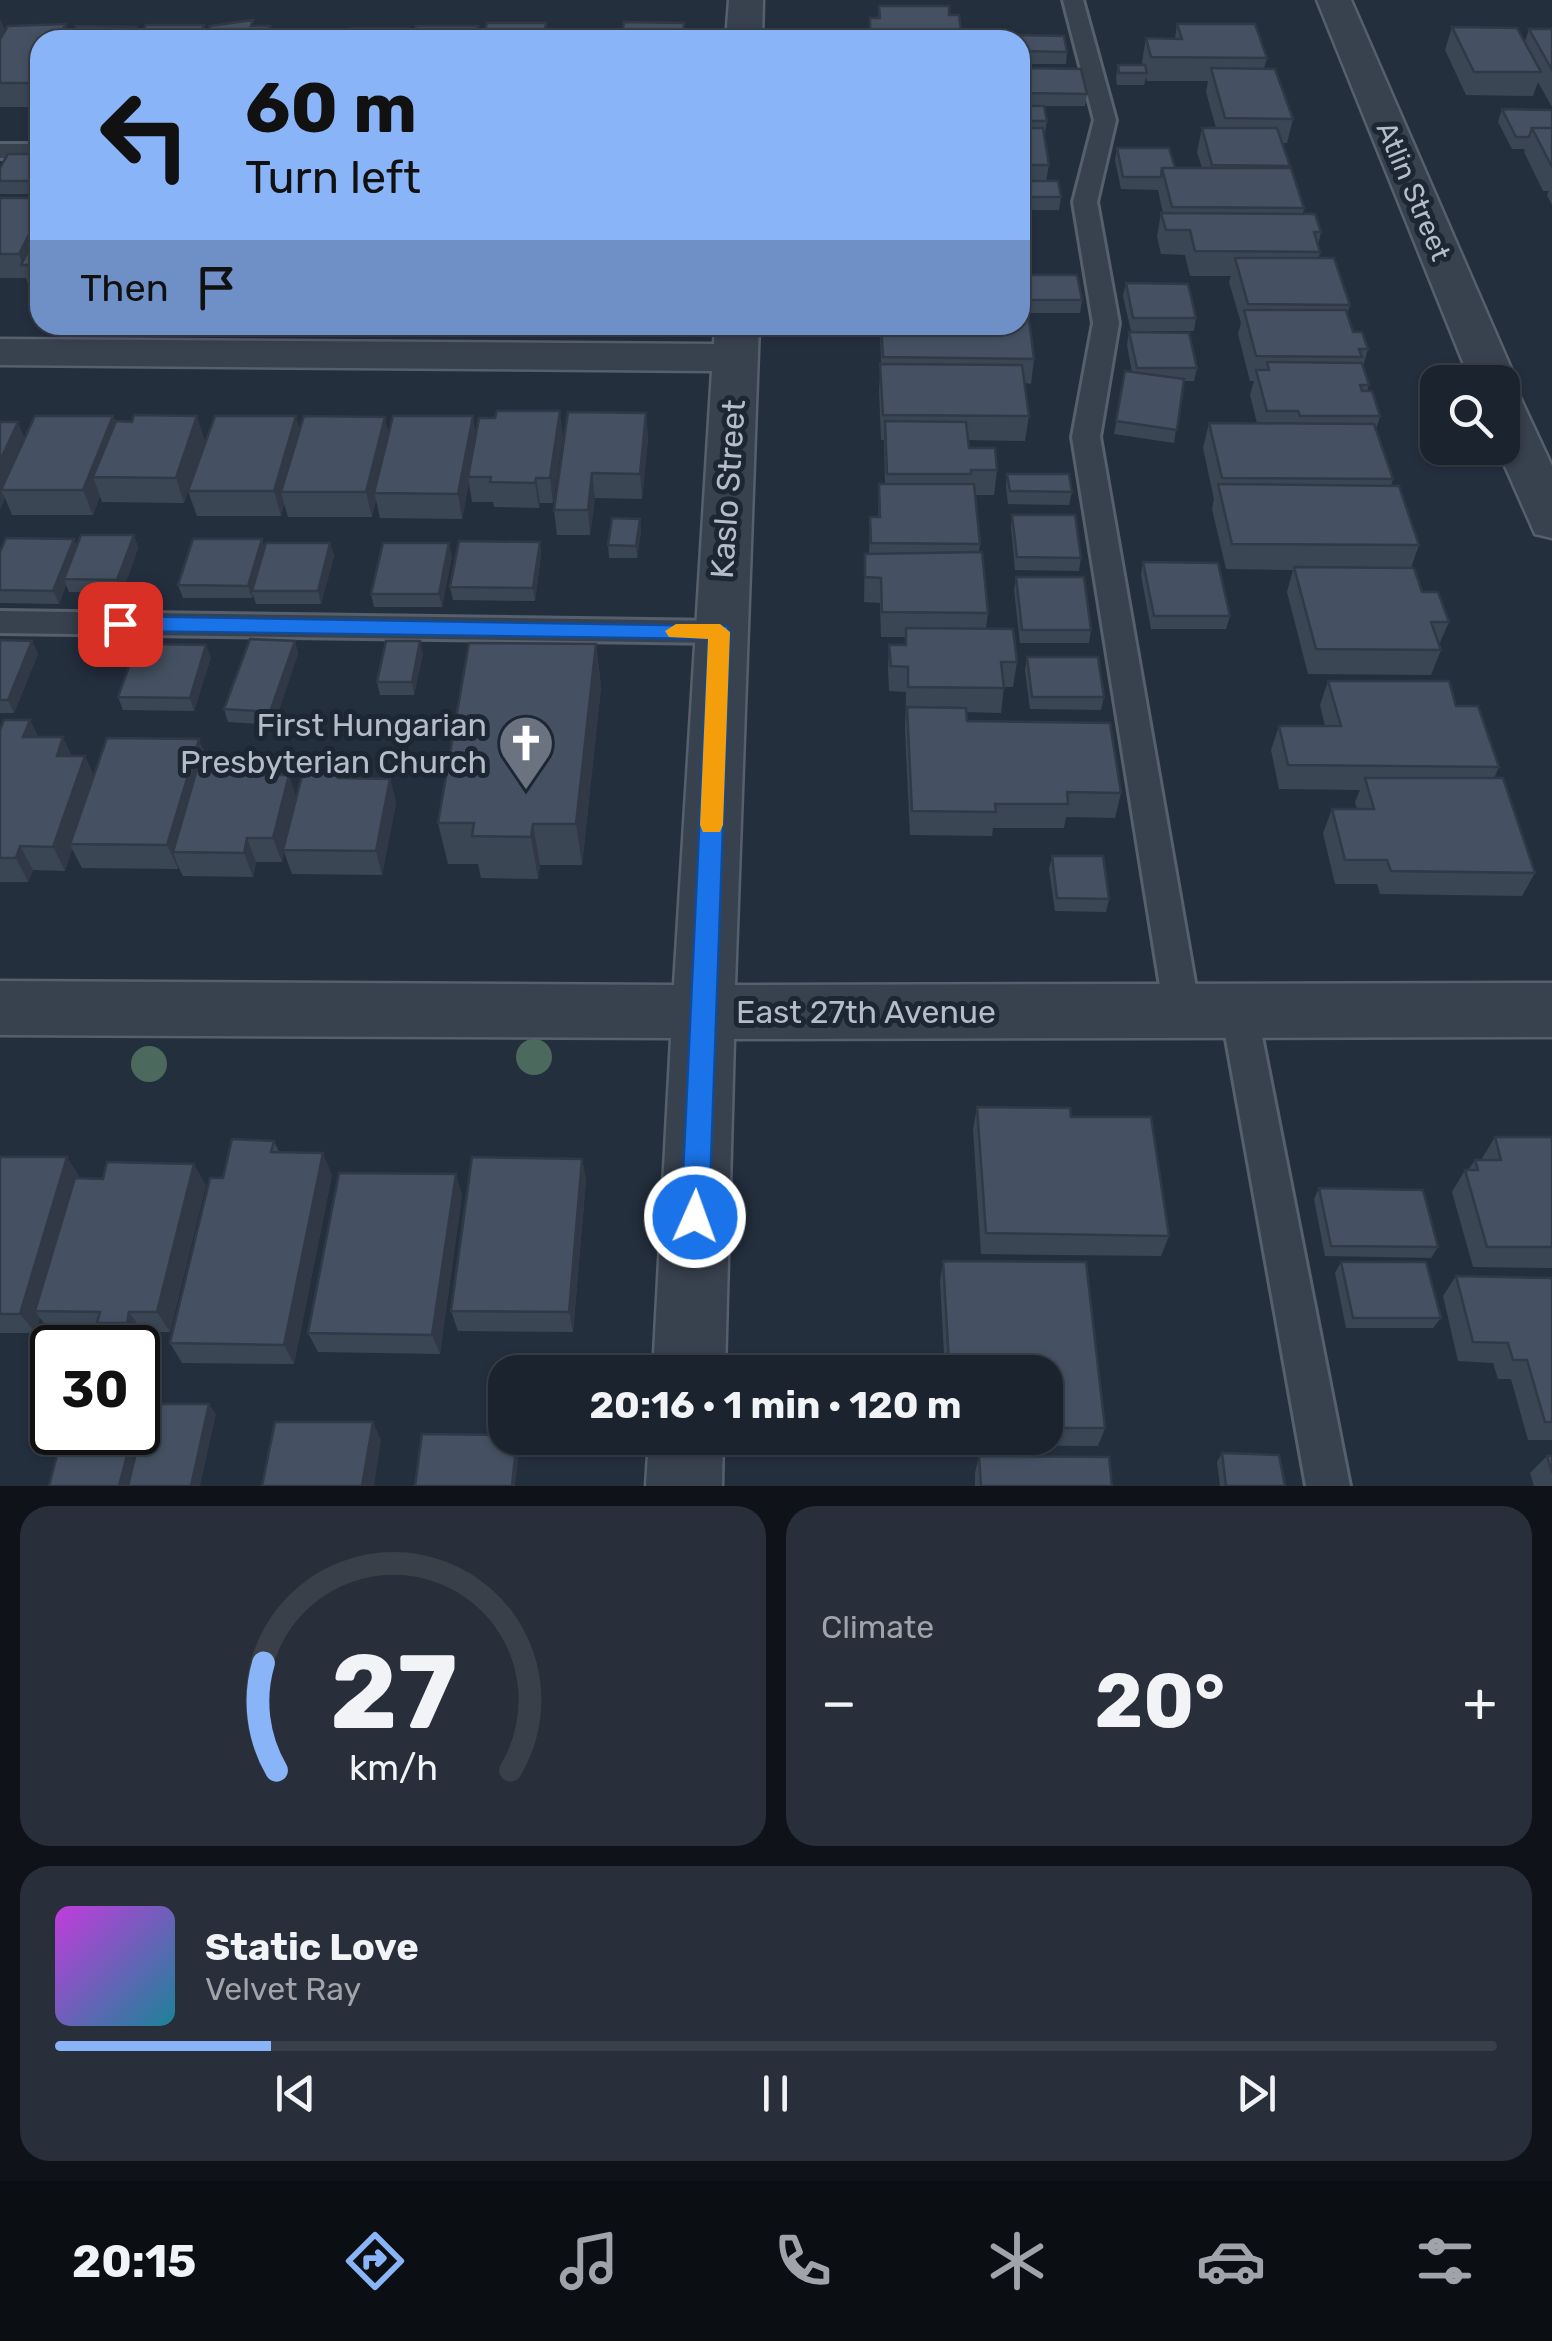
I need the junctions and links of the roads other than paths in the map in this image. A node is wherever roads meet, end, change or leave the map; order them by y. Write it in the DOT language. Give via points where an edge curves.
graph roads {
  1 [pos="746,0"];
  2 [pos="1073,0"];
  3 [pos="1334,0"];
  4 [pos="744,30"];
  5 [pos="0,151"];
  6 [pos="30,151"];
  7 [pos="737,341"];
  8 [pos="0,352"];
  9 [pos="1487,365"];
  10 [pos="1520,446"];
  11 [pos="1552,522"];
  12 [pos="0,622"];
  13 [pos="720,632"];
  14 [pos="0,1008"];
  15 [pos="1552,1010"];
  16 [pos="1210,1011"];
  17 [pos="703,1012"];
  18 [pos="689,1355"];
  19 [pos="685,1455"];
  20 [pos="684,1486"];
  21 [pos="1328,1486"];
  1 -- 4 [label="street"];
  2 -- 16 [label="lane" via="1106,120 1086,202 1106,323 1086,437"];
  3 -- 9 [label="street, Atlin Street"];
  5 -- 6 [label="lane"];
  7 -- 8 [label="street"];
  7 -- 13 [label="street, Kaslo Street"];
  10 -- 11 [label="street"];
  12 -- 13 [label="lane"];
  13 -- 17 [label="street, Kaslo Street"];
  14 -- 17 [label="street, East 27th Avenue"];
  15 -- 16 [label="street, East 27th Avenue"];
  16 -- 17 [label="street, East 27th Avenue"];
  16 -- 21 [label="lane"];
  17 -- 18 [label="street, Kaslo Street"];
  19 -- 20 [label="street"];
}
